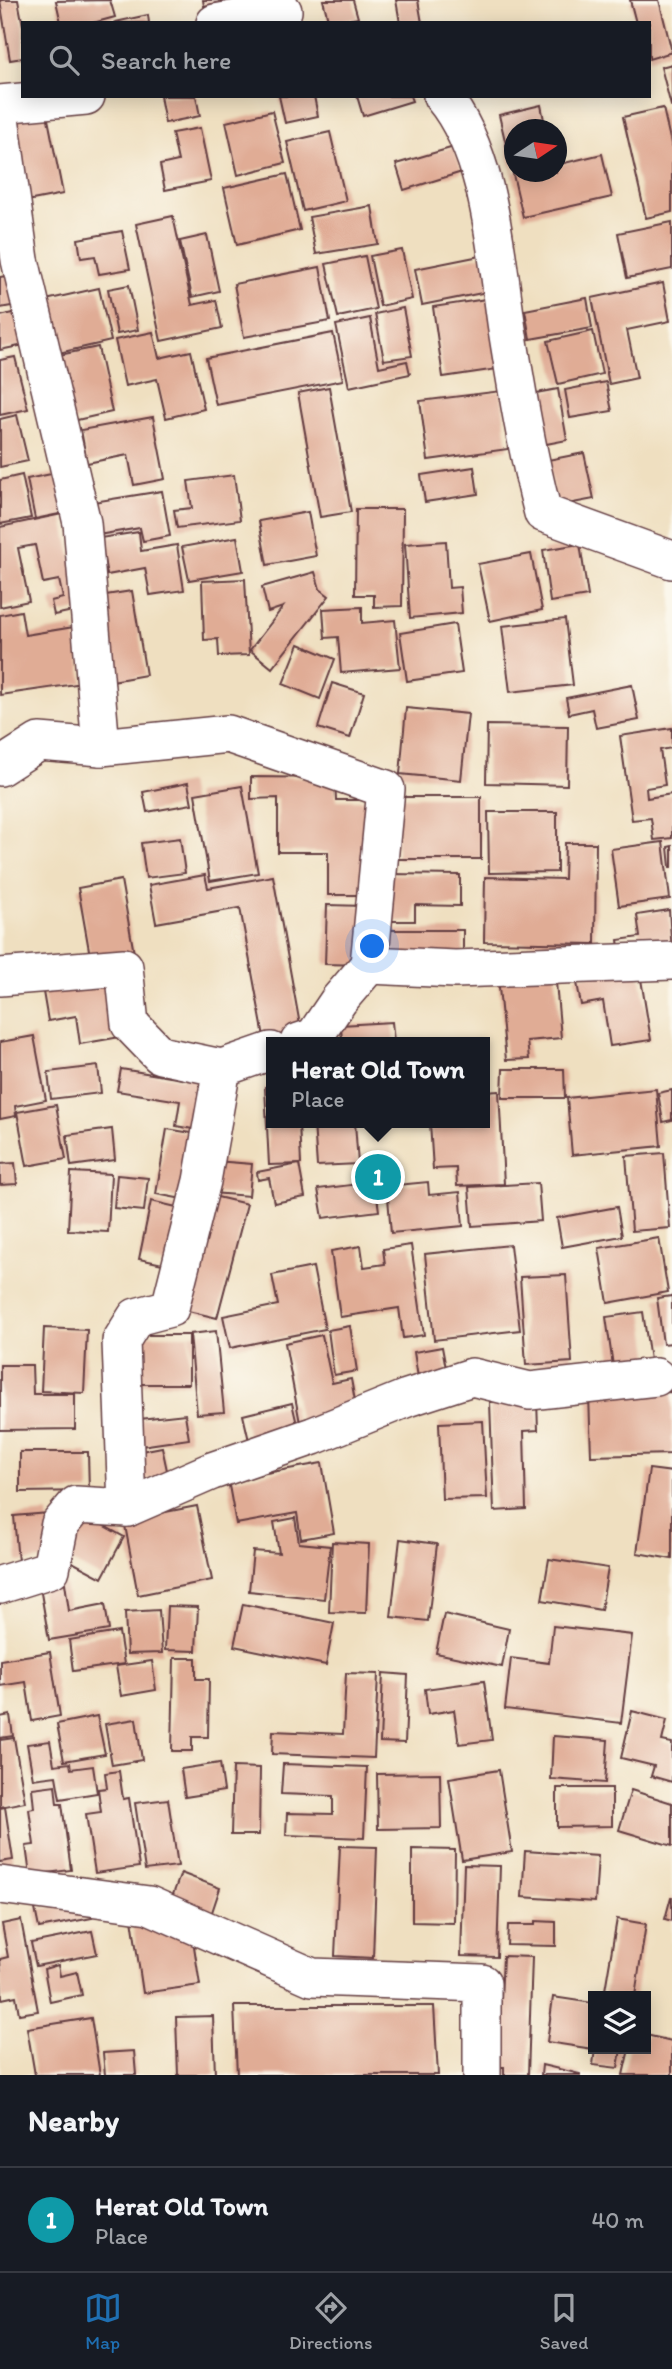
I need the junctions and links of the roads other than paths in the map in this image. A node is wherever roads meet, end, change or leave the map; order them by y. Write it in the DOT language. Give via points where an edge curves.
graph roads {
  1 [pos="291,11"];
  2 [pos="228,21"];
  3 [pos="64,98"];
  4 [pos="444,98"];
  5 [pos="0,104"];
  6 [pos="0,118"];
  7 [pos="672,560"];
  8 [pos="101,747"];
  9 [pos="0,767"];
  10 [pos="672,961"];
  11 [pos="369,965"];
  12 [pos="0,977"];
  13 [pos="314,1037"];
  14 [pos="266,1053"];
  15 [pos="222,1068"];
  16 [pos="656,1377"];
  17 [pos="127,1508"];
  18 [pos="0,1585"];
  19 [pos="0,1885"];
  20 [pos="482,2075"];
  1 -- 2 [label="street"];
  3 -- 5 [label="street"];
  4 -- 7 [label="street" via="461,119 488,204 526,447 543,513"];
  6 -- 8 [label="street" via="20,260 82,523"];
  8 -- 9 [label="street" via="39,742"];
  8 -- 11 [label="street" via="228,734 386,789"];
  10 -- 11 [label="street" via="455,969"];
  11 -- 13 [label="street"];
  12 -- 15 [label="street" via="124,967 130,1024 160,1055"];
  14 -- 15 [label="street"];
  15 -- 17 [label="street" via="202,1181 170,1308 136,1317 121,1341"];
  16 -- 17 [label="street" via="530,1391 472,1377 212,1471"];
  17 -- 18 [label="street" via="76,1505 60,1524 51,1569"];
  19 -- 20 [label="street" via="149,1905 312,1978 482,1983"];
}
